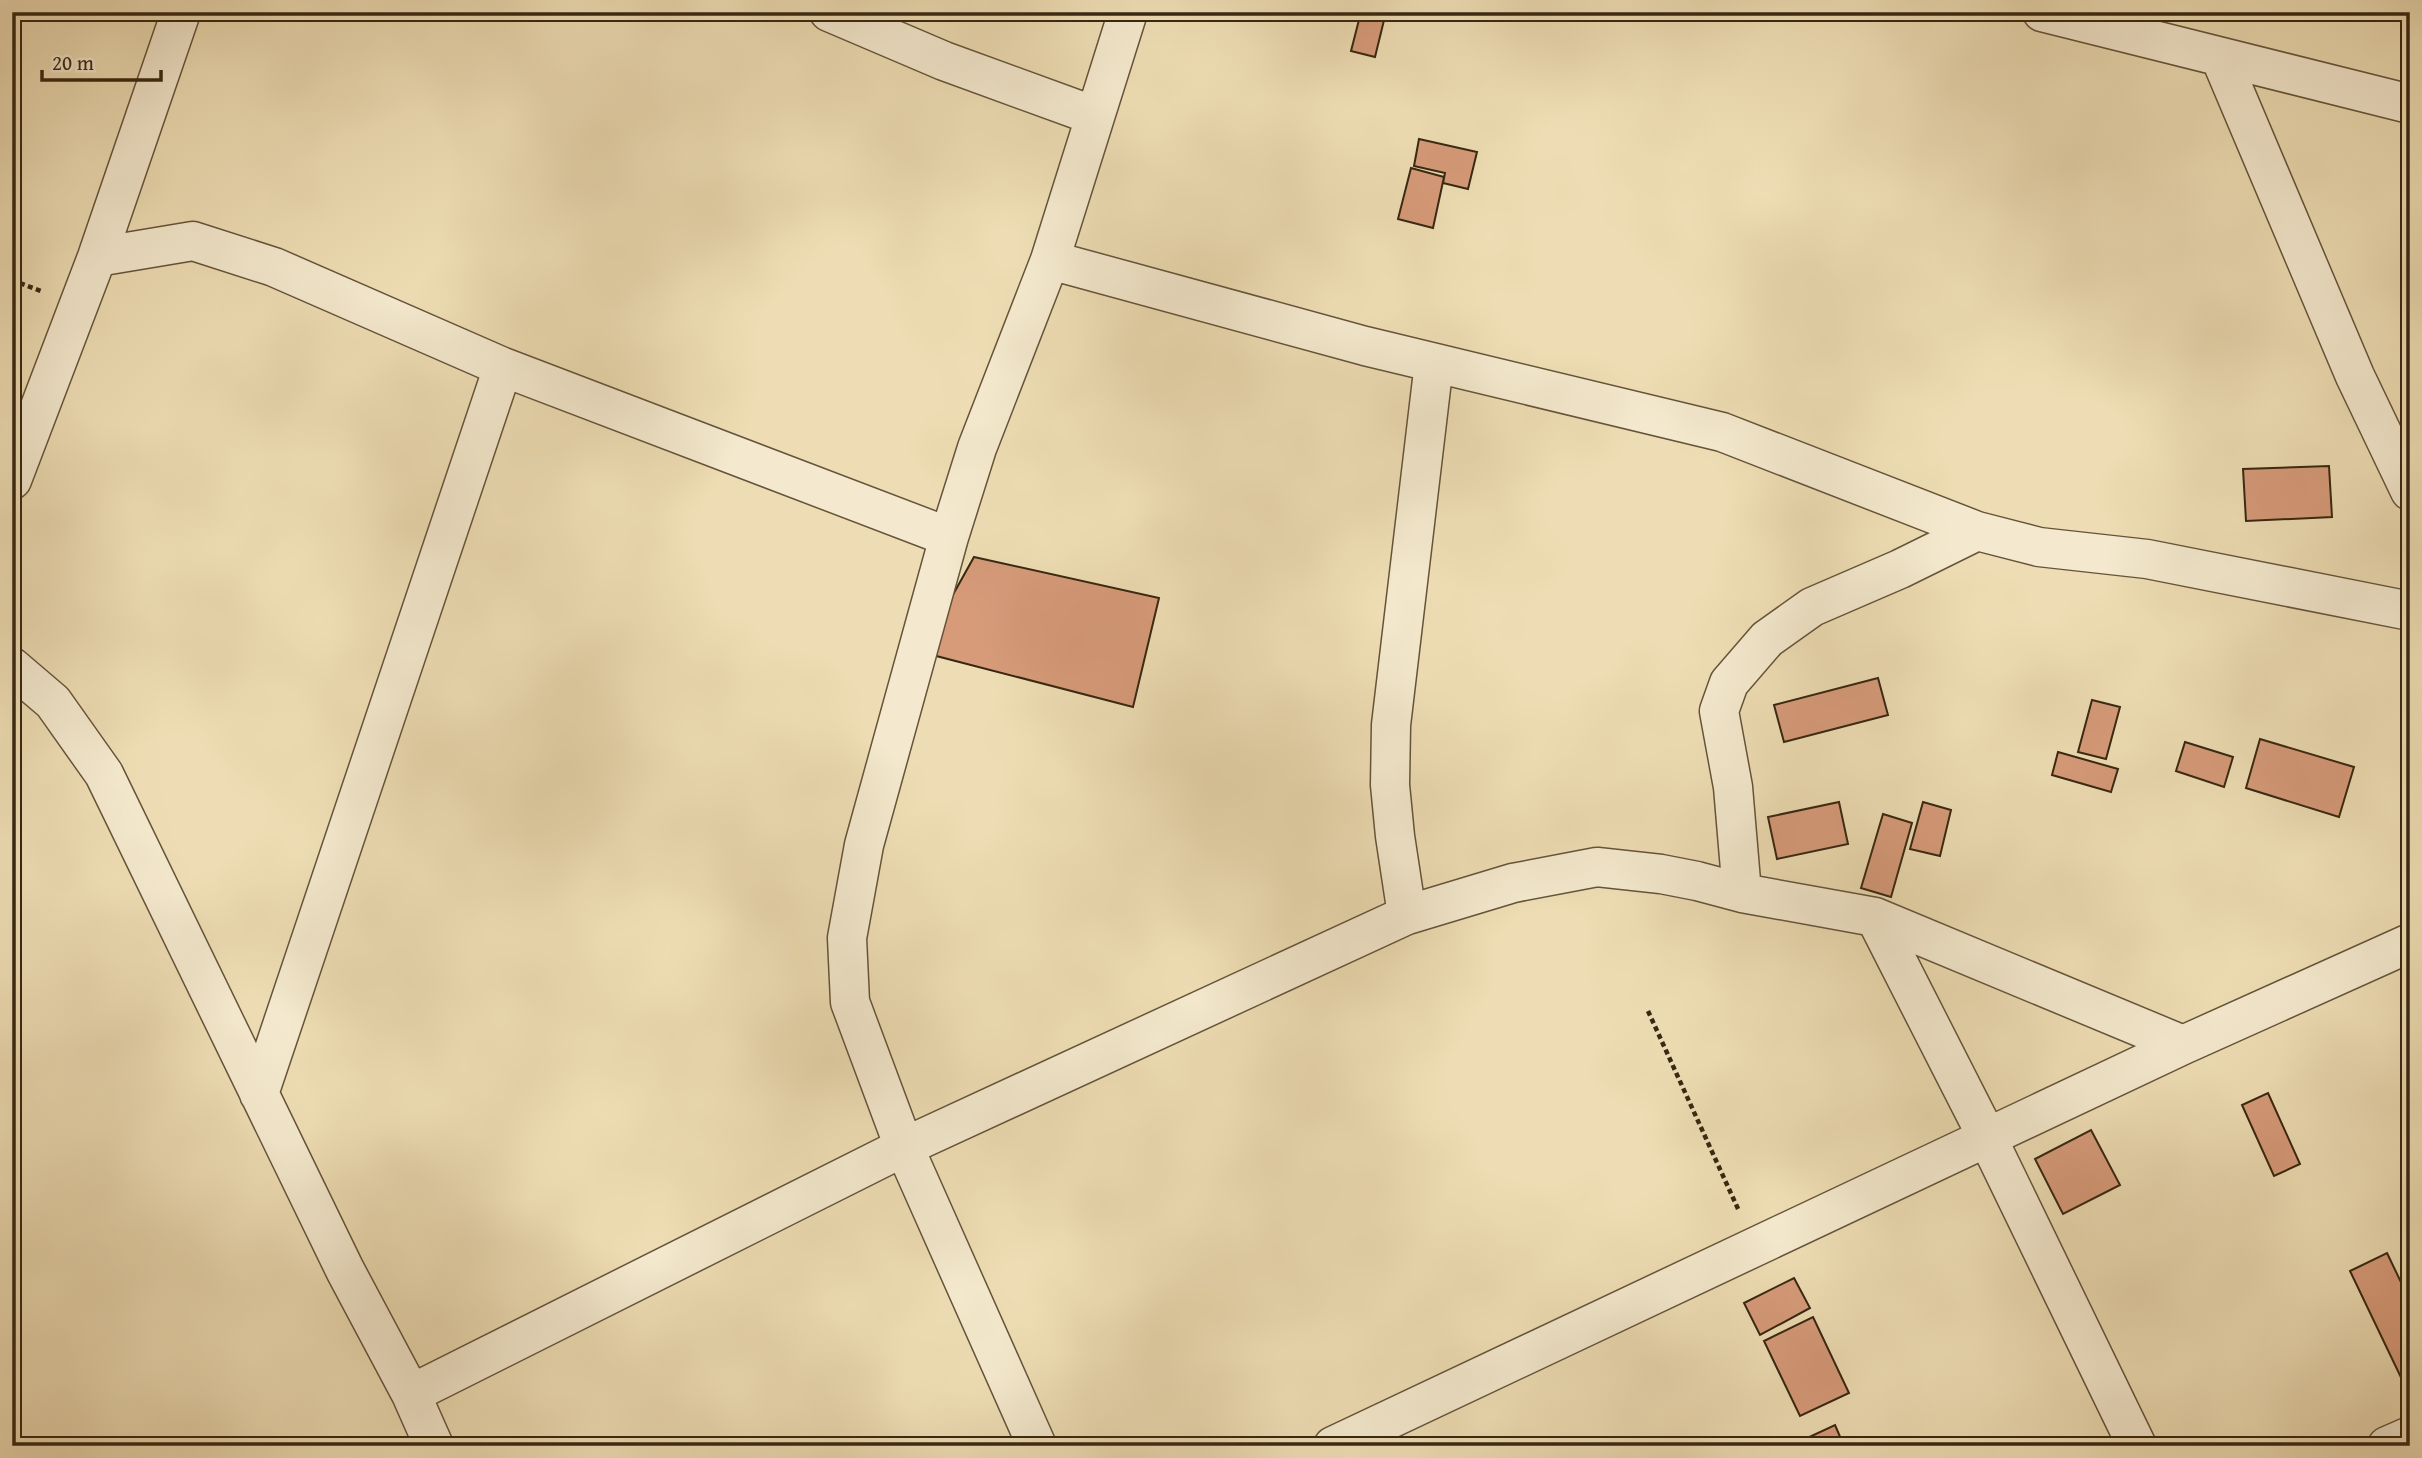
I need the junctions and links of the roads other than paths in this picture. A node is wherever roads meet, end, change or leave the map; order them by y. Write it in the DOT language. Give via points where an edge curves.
graph roads {
  1 [pos="181,12"];
  2 [pos="829,12"];
  3 [pos="1128,12"];
  4 [pos="2042,12"];
  5 [pos="2220,57"];
  6 [pos="2410,104"];
  7 [pos="1095,116"];
  8 [pos="97,257"];
  9 [pos="1050,260"];
  10 [pos="1434,363"];
  11 [pos="503,368"];
  12 [pos="12,480"];
  13 [pos="2410,491"];
  14 [pos="1977,531"];
  15 [pos="949,537"];
  16 [pos="2410,611"];
  17 [pos="12,667"];
  18 [pos="1742,894"];
  19 [pos="1407,915"];
  20 [pos="1875,917"];
  21 [pos="2410,943"];
  22 [pos="2183,1045"];
  23 [pos="259,1094"];
  24 [pos="1987,1137"];
  25 [pos="904,1147"];
  26 [pos="411,1394"];
  27 [pos="2410,1436"];
  28 [pos="434,1446"];
  29 [pos="1037,1446"];
  30 [pos="1333,1446"];
  31 [pos="2137,1446"];
  32 [pos="2387,1446"];
  1 -- 8 [label="street"];
  2 -- 7 [label="street" via="944,61"];
  3 -- 7 [label="street"];
  4 -- 5 [label="street"];
  5 -- 6 [label="street"];
  5 -- 13 [label="street" via="2355,376"];
  7 -- 9 [label="street"];
  8 -- 11 [label="street" via="193,241 274,267"];
  8 -- 12 [label="street"];
  9 -- 10 [label="street"];
  9 -- 15 [label="street" via="977,448"];
  10 -- 14 [label="street" via="1722,432"];
  10 -- 19 [label="street" via="1391,725 1390,785"];
  11 -- 15 [label="street"];
  11 -- 23 [label="street"];
  14 -- 16 [label="street" via="2039,547 2147,559"];
  14 -- 18 [label="street" via="1812,607 1767,639 1730,683 1719,711 1733,787"];
  15 -- 25 [label="street" via="864,845 847,939 850,1002"];
  17 -- 23 [label="street" via="53,702 104,774"];
  18 -- 19 [label="street" via="1661,874 1597,867 1513,883"];
  18 -- 20 [label="street"];
  19 -- 25 [label="street"];
  20 -- 22 [label="street"];
  20 -- 24 [label="street"];
  21 -- 22 [label="street"];
  22 -- 24 [label="street"];
  23 -- 26 [label="street"];
  24 -- 30 [label="street"];
  24 -- 31 [label="street"];
  25 -- 26 [label="street"];
  25 -- 29 [label="street"];
  26 -- 28 [label="street"];
  27 -- 32 [label="street"];
}
